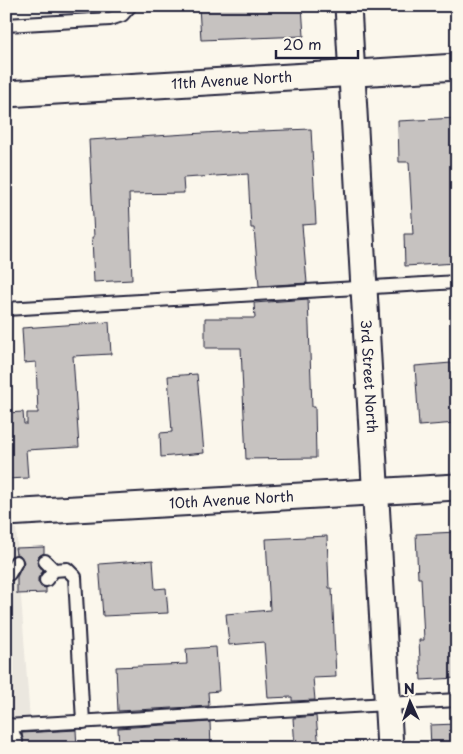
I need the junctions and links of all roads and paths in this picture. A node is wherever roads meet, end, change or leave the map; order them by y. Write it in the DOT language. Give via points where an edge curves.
graph roads {
  1 [pos="130,6"];
  2 [pos="348,6"];
  3 [pos="6,25"];
  4 [pos="457,67"];
  5 [pos="352,73"];
  6 [pos="6,94"];
  7 [pos="457,282"];
  8 [pos="364,287"];
  9 [pos="6,309"];
  10 [pos="457,487"];
  11 [pos="376,492"];
  12 [pos="6,513"];
  13 [pos="45,561"];
  14 [pos="16,562"];
  15 [pos="54,570"];
  16 [pos="11,576"];
  17 [pos="46,580"];
  18 [pos="457,700"];
  19 [pos="388,704"];
  20 [pos="83,722"];
  21 [pos="8,725"];
  22 [pos="16,748"];
  23 [pos="390,748"];
  1 -- 3 [label="lane" via="122,15 110,19"];
  2 -- 5 [label="street, 3rd Street North"];
  4 -- 5 [label="street, 11th Avenue North"];
  5 -- 6 [label="street, 11th Avenue North"];
  5 -- 8 [label="street, 3rd Street North"];
  7 -- 8 [label="lane"];
  8 -- 9 [label="lane"];
  8 -- 11 [label="street, 3rd Street North"];
  10 -- 11 [label="street, 10th Avenue North"];
  11 -- 12 [label="street, 10th Avenue North"];
  11 -- 19 [label="street, 3rd Street North"];
  13 -- 15 [label="lane"];
  14 -- 16 [label="lane"];
  15 -- 17 [label="lane"];
  15 -- 20 [label="lane" via="67,569 75,577"];
  18 -- 19 [label="lane"];
  19 -- 20 [label="lane"];
  19 -- 23 [label="street, 3rd Street North"];
  20 -- 21 [label="lane"];
  21 -- 22 [label="lane"];
}
